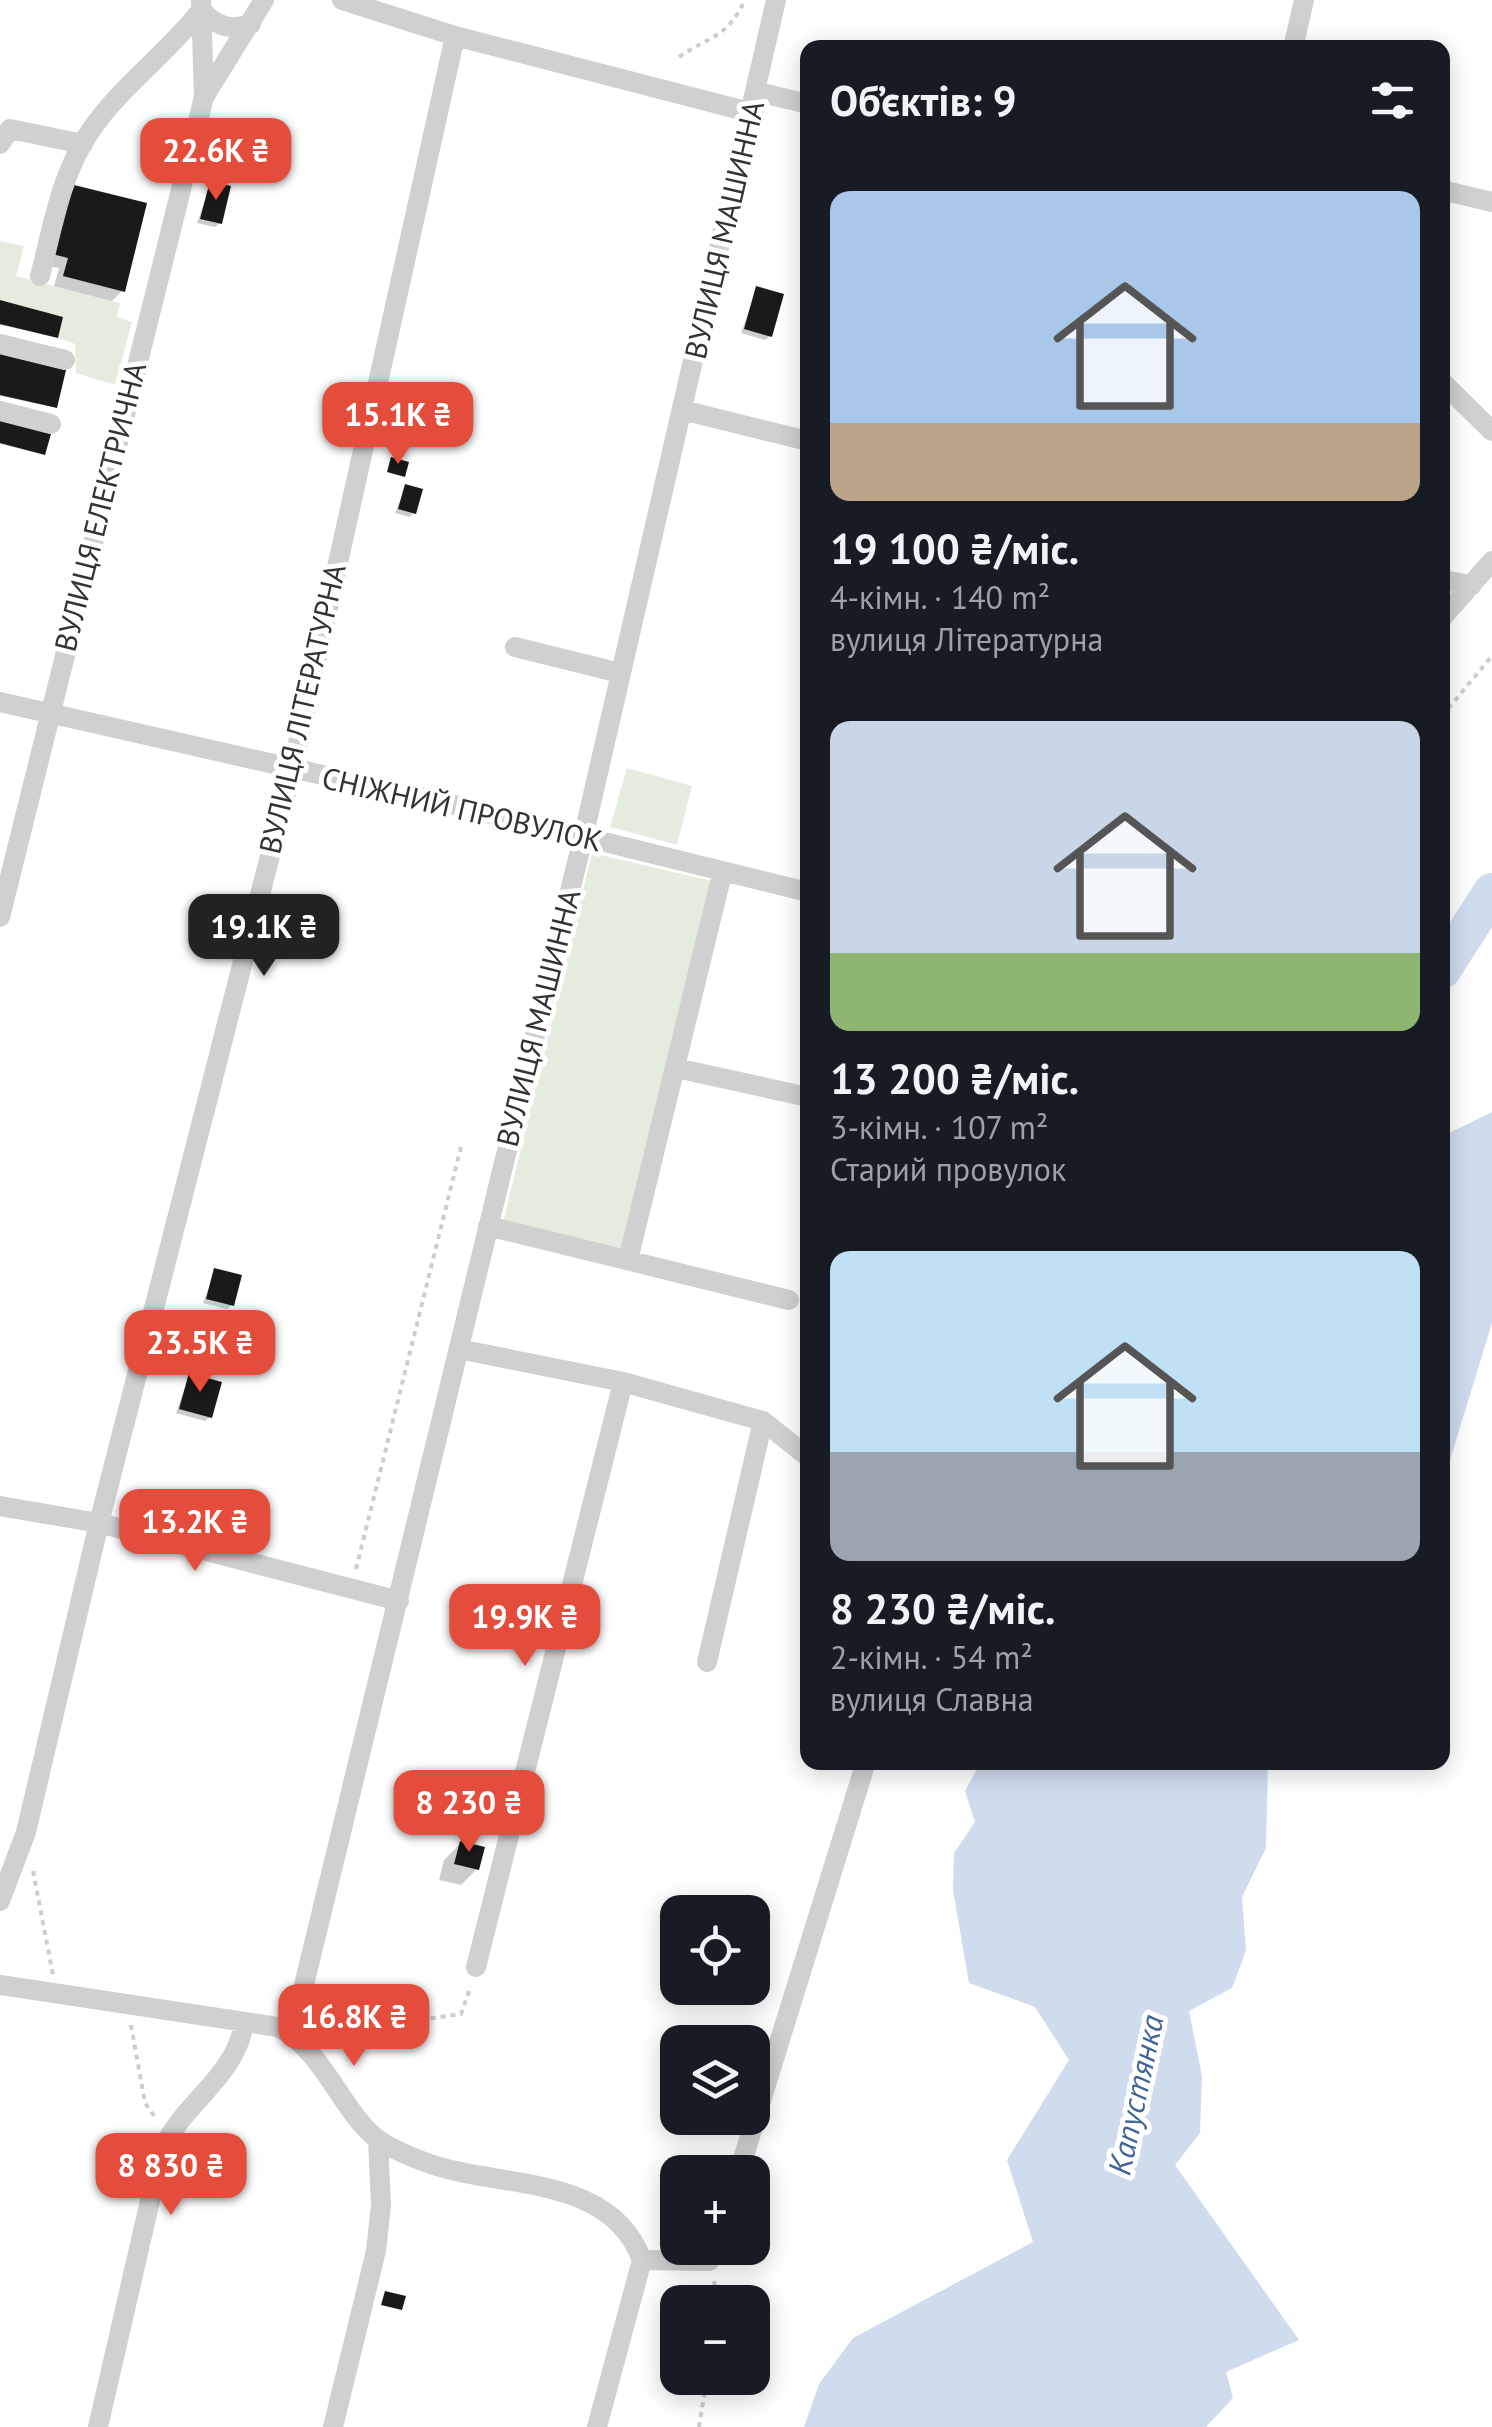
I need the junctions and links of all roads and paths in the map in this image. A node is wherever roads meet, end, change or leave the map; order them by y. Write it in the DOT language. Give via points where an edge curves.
graph roads {
  1 [pos="264,0"];
  2 [pos="342,0"];
  3 [pos="744,0"];
  4 [pos="776,0"];
  5 [pos="1304,0"];
  6 [pos="201,3"];
  7 [pos="250,24"];
  8 [pos="455,36"];
  9 [pos="1295,40"];
  10 [pos="679,57"];
  11 [pos="758,92"];
  12 [pos="204,97"];
  13 [pos="800,102"];
  14 [pos="753,113"];
  15 [pos="0,144"];
  16 [pos="83,144"];
  17 [pos="1450,192"];
  18 [pos="1492,202"];
  19 [pos="40,276"];
  20 [pos="0,344"];
  21 [pos="65,360"];
  22 [pos="1450,390"];
  23 [pos="682,410"];
  24 [pos="0,411"];
  25 [pos="51,424"];
  26 [pos="1492,432"];
  27 [pos="800,439"];
  28 [pos="1492,561"];
  29 [pos="1450,581"];
  30 [pos="1472,585"];
  31 [pos="1450,609"];
  32 [pos="515,647"];
  33 [pos="1492,656"];
  34 [pos="620,672"];
  35 [pos="0,702"];
  36 [pos="1450,706"];
  37 [pos="49,716"];
  38 [pos="292,770"];
  39 [pos="583,838"];
  40 [pos="722,874"];
  41 [pos="800,890"];
  42 [pos="0,917"];
  43 [pos="676,1068"];
  44 [pos="800,1095"];
  45 [pos="461,1146"];
  46 [pos="488,1226"];
  47 [pos="628,1260"];
  48 [pos="789,1300"];
  49 [pos="459,1349"];
  50 [pos="623,1382"];
  51 [pos="763,1422"];
  52 [pos="800,1451"];
  53 [pos="0,1506"];
  54 [pos="99,1523"];
  55 [pos="351,1588"];
  56 [pos="399,1601"];
  57 [pos="707,1662"];
  58 [pos="864,1770"];
  59 [pos="32,1870"];
  60 [pos="0,1900"];
  61 [pos="476,1967"];
  62 [pos="0,1985"];
  63 [pos="57,1994"];
  64 [pos="127,2005"];
  65 [pos="244,2024"];
  66 [pos="292,2034"];
  67 [pos="168,2137"];
  68 [pos="378,2140"];
  69 [pos="744,2155"];
  70 [pos="642,2260"];
  71 [pos="660,2261"];
  72 [pos="705,2395"];
  73 [pos="98,2427"];
  74 [pos="332,2427"];
  75 [pos="597,2427"];
  76 [pos="700,2427"];
  1 -- 7 [label="street, ВУЛИЦЯ ЕЛЕКТРИЧНА"];
  2 -- 8 [label="street"];
  3 -- 10 [label="path" via="735,22 711,43"];
  4 -- 11 [label="street, ВУЛИЦЯ МАШИННА"];
  5 -- 9 [label="street"];
  6 -- 7 [label="street" via="215,24 234,30"];
  6 -- 12 [label="street, ВУЛИЦЯ ЕЛЕКТРИЧНА"];
  6 -- 16 [label="street" via="180,38 107,110"];
  7 -- 12 [label="street, ВУЛИЦЯ ЕЛЕКТРИЧНА"];
  8 -- 14 [label="street"];
  8 -- 38 [label="street, ВУЛИЦЯ ЛІТЕРАТУРНА"];
  11 -- 13 [label="street"];
  11 -- 14 [label="street, ВУЛИЦЯ МАШИННА"];
  12 -- 37 [label="street, ВУЛИЦЯ ЕЛЕКТРИЧНА"];
  14 -- 23 [label="street, ВУЛИЦЯ МАШИННА"];
  15 -- 16 [label="street" via="10,129"];
  16 -- 19 [label="street" via="65,179"];
  17 -- 18 [label="street"];
  20 -- 21 [label="street"];
  22 -- 26 [label="street"];
  23 -- 27 [label="street"];
  23 -- 34 [label="street, ВУЛИЦЯ МАШИННА"];
  24 -- 25 [label="street"];
  28 -- 30 [label="street"];
  29 -- 30 [label="street"];
  30 -- 31 [label="street"];
  32 -- 34 [label="street"];
  33 -- 36 [label="path"];
  34 -- 39 [label="street, ВУЛИЦЯ МАШИННА"];
  35 -- 37 [label="street, СНІЖНИЙ ПРОВУЛОК"];
  37 -- 38 [label="street, СНІЖНИЙ ПРОВУЛОК"];
  37 -- 42 [label="street, ВУЛИЦЯ ЕЛЕКТРИЧНА"];
  38 -- 39 [label="street, СНІЖНИЙ ПРОВУЛОК"];
  38 -- 54 [label="street, ВУЛИЦЯ ЛІТЕРАТУРНА"];
  39 -- 40 [label="street, СНІЖНИЙ ПРОВУЛОК"];
  39 -- 46 [label="street, ВУЛИЦЯ МАШИННА"];
  40 -- 41 [label="street, СНІЖНИЙ ПРОВУЛОК"];
  40 -- 43 [label="street"];
  43 -- 44 [label="street"];
  43 -- 47 [label="street"];
  45 -- 55 [label="path"];
  46 -- 47 [label="street"];
  46 -- 49 [label="street, ВУЛИЦЯ МАШИННА"];
  47 -- 48 [label="street"];
  49 -- 50 [label="street"];
  49 -- 56 [label="street, ВУЛИЦЯ МАШИННА"];
  50 -- 51 [label="street"];
  50 -- 61 [label="street"];
  51 -- 52 [label="street"];
  51 -- 57 [label="street"];
  53 -- 54 [label="street"];
  54 -- 55 [label="street"];
  54 -- 60 [label="street, ВУЛИЦЯ ЛІТЕРАТУРНА" via="26,1832"];
  55 -- 56 [label="street"];
  56 -- 66 [label="street, ВУЛИЦЯ МАШИННА"];
  58 -- 69 [label="street"];
  59 -- 63 [label="path"];
  61 -- 66 [label="path" via="461,2014 334,2036"];
  62 -- 63 [label="street"];
  63 -- 64 [label="street"];
  64 -- 65 [label="street"];
  64 -- 67 [label="path" via="145,2103"];
  65 -- 66 [label="street"];
  65 -- 67 [label="street" via="232,2065"];
  66 -- 68 [label="street"];
  67 -- 73 [label="street"];
  68 -- 70 [label="street" via="425,2162 587,2201 634,2237"];
  68 -- 74 [label="street" via="376,2250"];
  70 -- 71 [label="street"];
  70 -- 75 [label="street"];
  72 -- 76 [label="path"];
}
